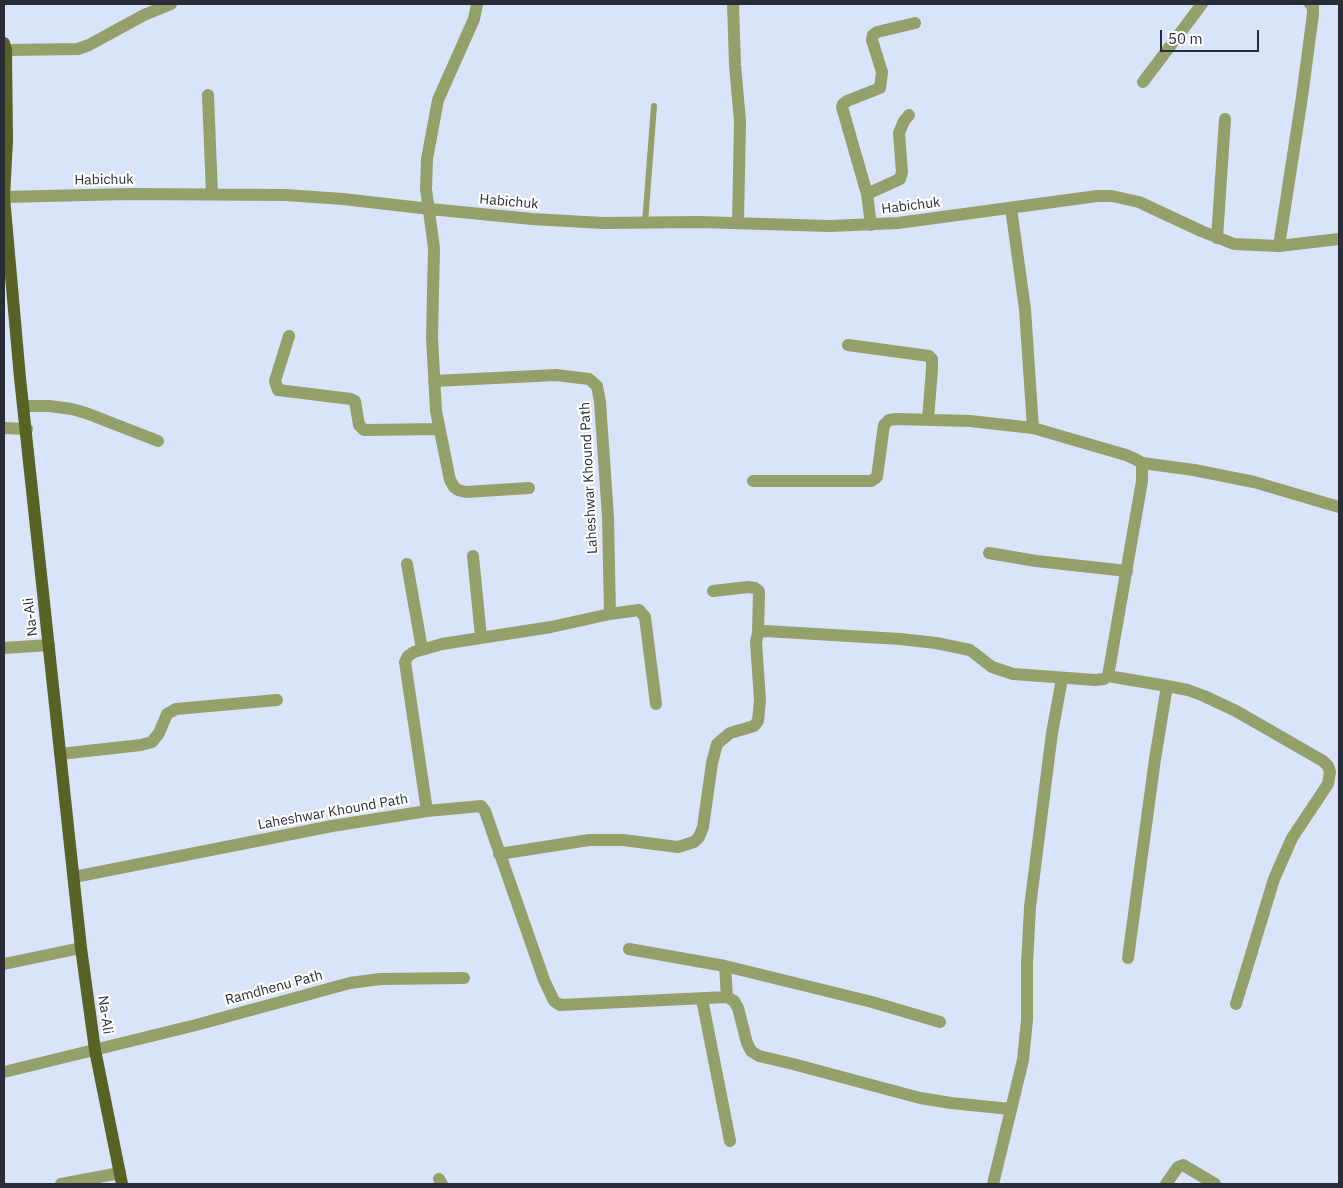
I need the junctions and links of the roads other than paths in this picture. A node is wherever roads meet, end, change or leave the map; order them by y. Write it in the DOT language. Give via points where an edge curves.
graph roads {
  1 [pos="171,4"];
  2 [pos="477,4"];
  3 [pos="733,4"];
  4 [pos="1202,4"];
  5 [pos="1310,4"];
  6 [pos="915,23"];
  7 [pos="5,46"];
  8 [pos="1143,82"];
  9 [pos="208,95"];
  10 [pos="654,106"];
  11 [pos="909,116"];
  12 [pos="1225,119"];
  13 [pos="212,194"];
  14 [pos="867,194"];
  15 [pos="4,199"];
  16 [pos="1011,208"];
  17 [pos="430,209"];
  18 [pos="738,223"];
  19 [pos="645,224"];
  20 [pos="871,225"];
  21 [pos="5,238"];
  22 [pos="1217,238"];
  23 [pos="1339,240"];
  24 [pos="1278,246"];
  25 [pos="289,336"];
  26 [pos="848,345"];
  27 [pos="434,381"];
  28 [pos="24,406"];
  29 [pos="928,419"];
  30 [pos="4,428"];
  31 [pos="439,428"];
  32 [pos="1033,428"];
  33 [pos="27,429"];
  34 [pos="158,441"];
  35 [pos="1142,464"];
  36 [pos="754,482"];
  37 [pos="529,488"];
  38 [pos="1339,507"];
  39 [pos="988,553"];
  40 [pos="473,556"];
  41 [pos="407,564"];
  42 [pos="1127,571"];
  43 [pos="713,591"];
  44 [pos="610,614"];
  45 [pos="758,633"];
  46 [pos="482,637"];
  47 [pos="49,645"];
  48 [pos="4,648"];
  49 [pos="422,649"];
  50 [pos="1108,676"];
  51 [pos="1062,679"];
  52 [pos="1167,686"];
  53 [pos="277,700"];
  54 [pos="656,704"];
  55 [pos="60,754"];
  56 [pos="1334,776"];
  57 [pos="427,811"];
  58 [pos="499,854"];
  59 [pos="74,877"];
  60 [pos="81,948"];
  61 [pos="629,949"];
  62 [pos="1128,958"];
  63 [pos="4,964"];
  64 [pos="725,966"];
  65 [pos="464,978"];
  66 [pos="727,998"];
  67 [pos="702,999"];
  68 [pos="1236,1004"];
  69 [pos="940,1022"];
  70 [pos="95,1050"];
  71 [pos="4,1072"];
  72 [pos="1010,1109"];
  73 [pos="730,1141"];
  74 [pos="121,1178"];
  75 [pos="61,1184"];
  76 [pos="993,1184"];
  77 [pos="1166,1184"];
  78 [pos="1215,1184"];
  1 -- 7 [label="street" via="78,49"];
  2 -- 17 [label="street" via="474,19 444,84 433,118 426,174"];
  3 -- 18 [label="street" via="740,121"];
  4 -- 8 [label="street"];
  5 -- 24 [label="street" via="1313,14"];
  6 -- 14 [label="street" via="873,35 882,72 880,88 848,101 842,107"];
  7 -- 15 [label="main road, Na-Ali" via="7,141"];
  9 -- 13 [label="street"];
  10 -- 19 [label="lane"];
  11 -- 14 [label="street" via="899,133 900,179"];
  12 -- 22 [label="street"];
  13 -- 15 [label="street, Habichuk"];
  13 -- 17 [label="street, Habichuk" via="318,197"];
  14 -- 20 [label="street"];
  15 -- 21 [label="main road, Na-Ali"];
  16 -- 20 [label="street, Habichuk"];
  16 -- 22 [label="street, Habichuk" via="1112,196 1139,202"];
  16 -- 32 [label="street" via="1025,309"];
  17 -- 19 [label="street, Habichuk" via="532,219"];
  17 -- 27 [label="street" via="434,262"];
  18 -- 19 [label="street, Habichuk"];
  18 -- 20 [label="street, Habichuk"];
  21 -- 28 [label="main road, Na-Ali"];
  22 -- 24 [label="street, Habichuk" via="1234,244"];
  23 -- 24 [label="street, Habichuk"];
  25 -- 31 [label="street" via="275,382 278,390 351,399 355,401 359,425 364,430"];
  26 -- 29 [label="street" via="929,356 932,369"];
  27 -- 31 [label="street"];
  27 -- 44 [label="street, Laheshwar Khound Path" via="556,375 588,379 597,386 608,517"];
  28 -- 33 [label="main road, Na-Ali"];
  28 -- 34 [label="street" via="72,409"];
  29 -- 32 [label="street"];
  29 -- 36 [label="street" via="889,420 884,425 877,477 871,481"];
  30 -- 33 [label="street"];
  31 -- 37 [label="street" via="450,480 458,490"];
  32 -- 35 [label="street" via="1126,454"];
  33 -- 47 [label="main road, Na-Ali"];
  35 -- 38 [label="street" via="1254,482"];
  35 -- 42 [label="street"];
  39 -- 42 [label="street"];
  40 -- 46 [label="street"];
  41 -- 49 [label="street"];
  42 -- 50 [label="street"];
  43 -- 45 [label="street" via="759,590"];
  44 -- 46 [label="street"];
  44 -- 54 [label="street" via="632,610 643,613"];
  45 -- 51 [label="street" via="785,631 936,643 970,650 1003,672"];
  45 -- 58 [label="street" via="760,717 754,726 730,733 717,744 699,838 678,847 623,840 589,840"];
  46 -- 49 [label="street"];
  47 -- 48 [label="street"];
  47 -- 55 [label="main road, Na-Ali"];
  49 -- 57 [label="street, Laheshwar Khound Path" via="408,656 405,662"];
  50 -- 51 [label="street" via="1095,680"];
  50 -- 52 [label="street"];
  51 -- 72 [label="street" via="1030,907 1023,1060"];
  52 -- 56 [label="street" via="1188,690 1236,711 1323,761"];
  52 -- 62 [label="street"];
  53 -- 55 [label="street" via="176,708 167,714 152,742"];
  55 -- 59 [label="main road, Na-Ali"];
  56 -- 68 [label="street" via="1292,838 1274,879"];
  57 -- 58 [label="street" via="481,806"];
  57 -- 59 [label="street, Laheshwar Khound Path" via="306,831"];
  58 -- 67 [label="street" via="554,1001 572,1006"];
  59 -- 60 [label="main road, Na-Ali"];
  60 -- 63 [label="street"];
  60 -- 70 [label="main road, Na-Ali"];
  61 -- 64 [label="street"];
  64 -- 66 [label="street"];
  64 -- 69 [label="street"];
  65 -- 70 [label="street, Ramdhenu Path" via="350,983"];
  66 -- 67 [label="street"];
  66 -- 72 [label="street" via="738,1008 746,1044 759,1056 920,1098"];
  67 -- 73 [label="street"];
  70 -- 71 [label="street, Ramdhenu Path"];
  70 -- 74 [label="main road, Na-Ali"];
  72 -- 76 [label="street"];
  74 -- 75 [label="street"];
  77 -- 78 [label="street" via="1183,1165"];
}
